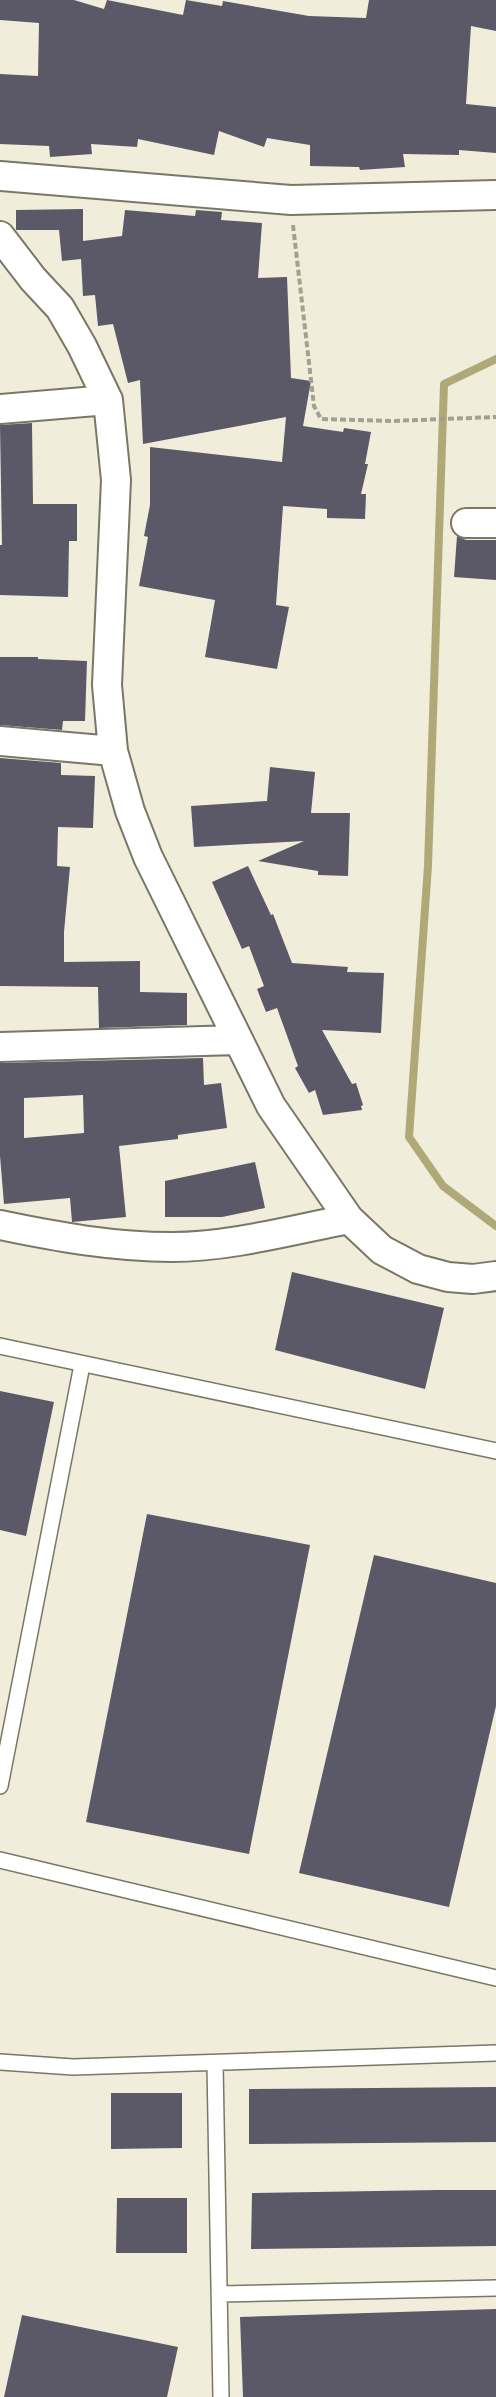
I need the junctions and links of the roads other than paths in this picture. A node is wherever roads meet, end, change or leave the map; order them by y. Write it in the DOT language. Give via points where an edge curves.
graph roads {
  1 [pos="0,176"];
  2 [pos="496,195"];
  3 [pos="0,236"];
  4 [pos="108,400"];
  5 [pos="0,409"];
  6 [pos="466,523"];
  7 [pos="496,523"];
  8 [pos="0,741"];
  9 [pos="113,751"];
  10 [pos="237,1040"];
  11 [pos="0,1047"];
  12 [pos="349,1219"];
  13 [pos="0,1225"];
  14 [pos="496,1276"];
  15 [pos="0,1346"];
  16 [pos="82,1365"];
  17 [pos="496,1451"];
  18 [pos="5,1731"];
  19 [pos="0,1786"];
  20 [pos="0,1860"];
  21 [pos="496,1978"];
  22 [pos="496,2053"];
  23 [pos="0,2062"];
  24 [pos="215,2064"];
  25 [pos="496,2288"];
  26 [pos="220,2294"];
  27 [pos="221,2397"];
  1 -- 2 [label="street" via="291,200"];
  3 -- 4 [label="street" via="60,308"];
  4 -- 5 [label="street"];
  4 -- 9 [label="street" via="116,480 107,685"];
  6 -- 7 [label="street"];
  8 -- 9 [label="street"];
  9 -- 10 [label="street" via="148,857"];
  10 -- 11 [label="street"];
  10 -- 12 [label="street" via="271,1106"];
  12 -- 13 [label="street" via="238,1240 174,1247 94,1243"];
  12 -- 14 [label="street" via="382,1250 418,1269 448,1277"];
  15 -- 16 [label="lane"];
  16 -- 17 [label="lane"];
  16 -- 18 [label="lane"];
  18 -- 19 [label="lane"];
  20 -- 21 [label="lane"];
  22 -- 24 [label="lane"];
  23 -- 24 [label="lane" via="73,2067"];
  24 -- 26 [label="lane"];
  25 -- 26 [label="lane"];
  26 -- 27 [label="lane"];
}
